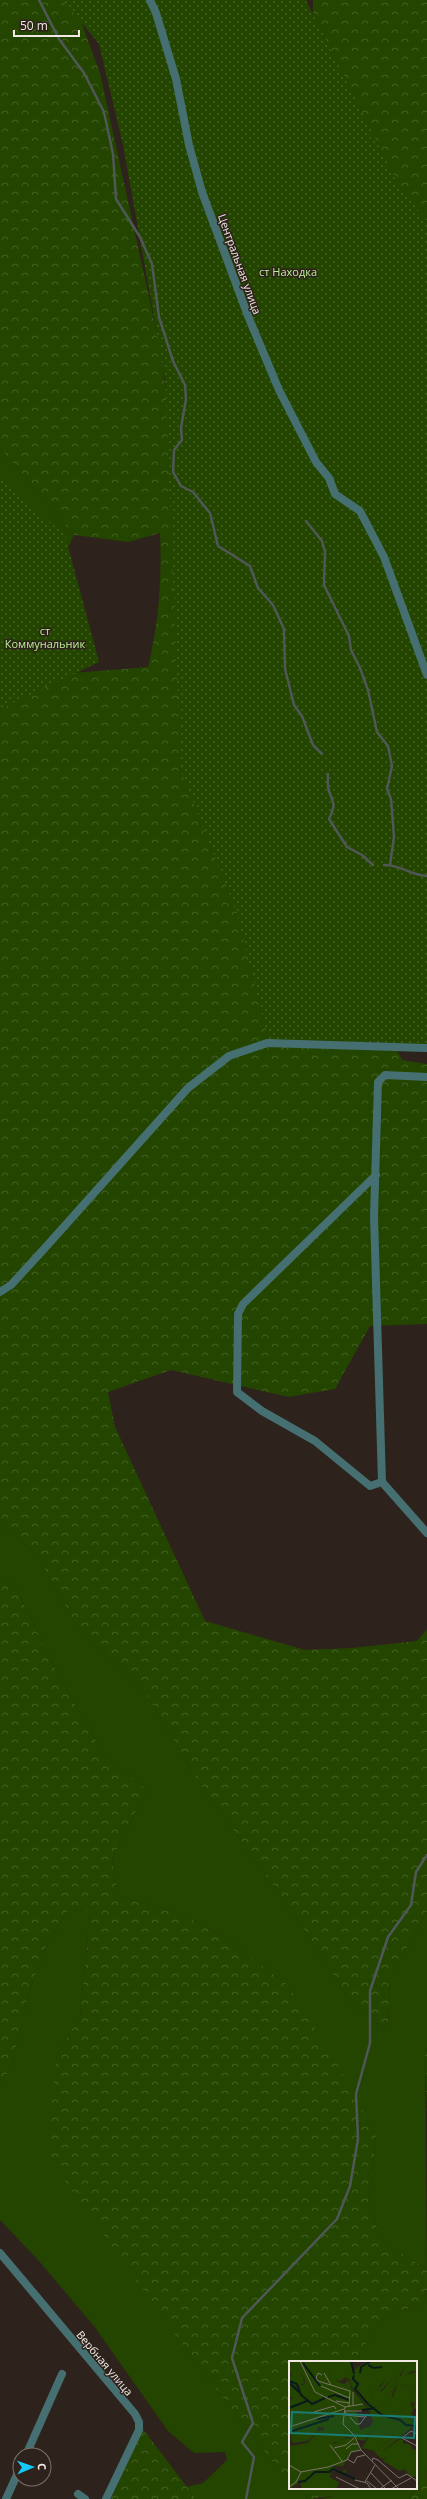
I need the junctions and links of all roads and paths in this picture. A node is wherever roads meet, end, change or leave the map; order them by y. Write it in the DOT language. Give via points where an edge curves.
graph roads {
  1 [pos="150,0"];
  2 [pos="427,674"];
  3 [pos="427,1048"];
  4 [pos="427,1077"];
  5 [pos="376,1175"];
  6 [pos="0,1292"];
  7 [pos="382,1482"];
  8 [pos="427,1533"];
  9 [pos="0,2253"];
  10 [pos="62,2374"];
  11 [pos="30,2447"];
  12 [pos="12,2486"];
  13 [pos="6,2499"];
  14 [pos="106,2499"];
  1 -- 2 [label="street, Центральная улица" via="176,80 189,145 202,192 248,316 279,390 316,462 329,478 335,494 360,511 384,557"];
  3 -- 6 [label="street" via="267,1043 229,1056 188,1088 44,1249"];
  4 -- 5 [label="street" via="385,1075 378,1082"];
  5 -- 7 [label="street" via="374,1216"];
  5 -- 7 [label="street" via="243,1304 238,1314 237,1392 262,1411 315,1441 370,1486"];
  7 -- 8 [label="street"];
  9 -- 14 [label="street, Вербная улица" via="139,2422 139,2430"];
  10 -- 11 [label="street"];
  12 -- 13 [label="street"];
}
